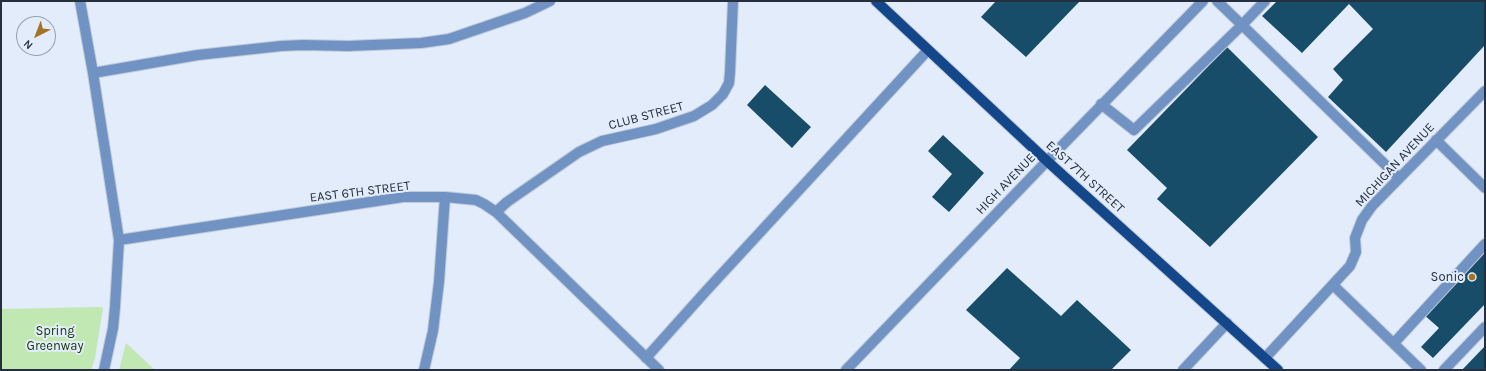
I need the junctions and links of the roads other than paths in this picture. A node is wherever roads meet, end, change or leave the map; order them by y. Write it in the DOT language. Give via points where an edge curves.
graph roads {
  1 [pos="80,1"];
  2 [pos="550,1"];
  3 [pos="733,1"];
  4 [pos="876,1"];
  5 [pos="1203,1"];
  6 [pos="1217,1"];
  7 [pos="1265,1"];
  8 [pos="1242,25"];
  9 [pos="928,50"];
  10 [pos="93,73"];
  11 [pos="1485,91"];
  12 [pos="1101,104"];
  13 [pos="1436,140"];
  14 [pos="1047,161"];
  15 [pos="1399,178"];
  16 [pos="1485,188"];
  17 [pos="445,197"];
  18 [pos="496,212"];
  19 [pos="119,240"];
  20 [pos="1485,244"];
  21 [pos="1333,285"];
  22 [pos="1227,323"];
  23 [pos="1485,327"];
  24 [pos="1394,343"];
  25 [pos="646,358"];
  26 [pos="1265,358"];
  27 [pos="104,370"];
  28 [pos="424,370"];
  29 [pos="659,370"];
  30 [pos="846,370"];
  31 [pos="1183,370"];
  32 [pos="1278,370"];
  33 [pos="1421,370"];
  34 [pos="1444,370"];
  1 -- 10 [label="street"];
  2 -- 10 [label="street" via="525,14 449,39 399,44 281,46 198,54"];
  3 -- 18 [label="street, CLUB STREET" via="728,83 723,94 712,105 694,116 656,129 602,141 579,152"];
  4 -- 9 [label="main road, EAST 7TH STREET"];
  5 -- 12 [label="street, HIGH AVENUE"];
  6 -- 8 [label="street"];
  7 -- 8 [label="street"];
  8 -- 12 [label="street" via="1134,130"];
  8 -- 15 [label="street"];
  9 -- 14 [label="main road, EAST 7TH STREET"];
  9 -- 25 [label="street"];
  10 -- 19 [label="street"];
  11 -- 13 [label="street, MICHIGAN AVENUE"];
  12 -- 14 [label="street, HIGH AVENUE"];
  13 -- 15 [label="street, MICHIGAN AVENUE"];
  13 -- 16 [label="street"];
  14 -- 22 [label="main road, EAST 7TH STREET"];
  14 -- 30 [label="street, HIGH AVENUE"];
  15 -- 21 [label="street, MICHIGAN AVENUE" via="1362,220 1355,238 1356,252 1350,266"];
  17 -- 18 [label="street, EAST 6TH STREET" via="476,200"];
  17 -- 19 [label="street, EAST 6TH STREET" via="403,197"];
  17 -- 28 [label="street" via="439,282 433,331"];
  18 -- 25 [label="street, EAST 6TH STREET"];
  19 -- 27 [label="street" via="113,328"];
  20 -- 24 [label="street"];
  21 -- 24 [label="street"];
  21 -- 26 [label="street, MICHIGAN AVENUE"];
  22 -- 26 [label="main road, EAST 7TH STREET"];
  22 -- 31 [label="street"];
  23 -- 34 [label="street"];
  24 -- 33 [label="street"];
  25 -- 29 [label="street, EAST 6TH STREET"];
  26 -- 32 [label="main road, EAST 7TH STREET"];
}
